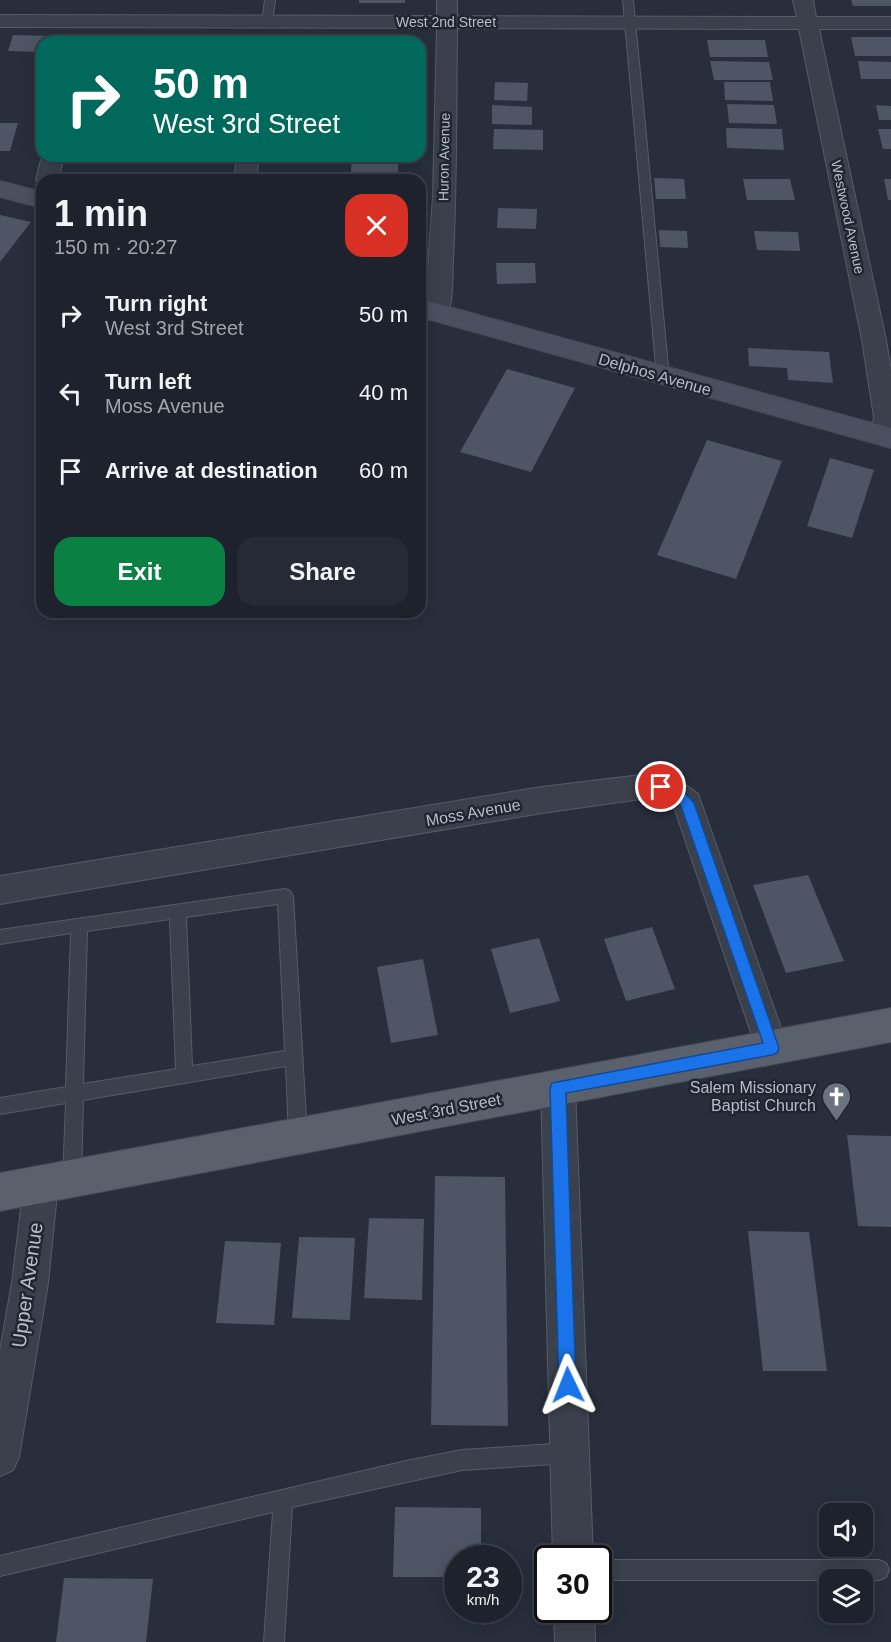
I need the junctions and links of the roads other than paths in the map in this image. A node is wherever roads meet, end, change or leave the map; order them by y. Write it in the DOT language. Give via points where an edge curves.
graph roads {
  1 [pos="94,0"];
  2 [pos="270,0"];
  3 [pos="447,0"];
  4 [pos="628,0"];
  5 [pos="802,0"];
  6 [pos="0,21"];
  7 [pos="89,21"];
  8 [pos="267,22"];
  9 [pos="447,22"];
  10 [pos="630,22"];
  11 [pos="808,23"];
  12 [pos="891,23"];
  13 [pos="85,36"];
  14 [pos="265,36"];
  15 [pos="0,189"];
  16 [pos="36,198"];
  17 [pos="428,310"];
  18 [pos="663,377"];
  19 [pos="888,437"];
  20 [pos="0,890"];
  21 [pos="178,912"];
  22 [pos="79,926"];
  23 [pos="0,937"];
  24 [pos="891,1025"];
  25 [pos="772,1048"];
  26 [pos="294,1057"];
  27 [pos="184,1074"];
  28 [pos="558,1088"];
  29 [pos="74,1094"];
  30 [pos="0,1106"];
  31 [pos="298,1136"];
  32 [pos="57,1182"];
  33 [pos="0,1192"];
  34 [pos="570,1454"];
  35 [pos="0,1457"];
  36 [pos="283,1501"];
  37 [pos="573,1545"];
  38 [pos="0,1566"];
  39 [pos="612,1570"];
  40 [pos="879,1570"];
  41 [pos="574,1623"];
  42 [pos="274,1642"];
  43 [pos="575,1642"];
  1 -- 7 [label="street"];
  2 -- 8 [label="lane"];
  3 -- 9 [label="street, Huron Avenue"];
  4 -- 10 [label="lane"];
  5 -- 11 [label="street, Westwood Avenue"];
  6 -- 7 [label="street, West 2nd Street"];
  7 -- 8 [label="street, West 2nd Street"];
  7 -- 13 [label="street"];
  8 -- 9 [label="street, West 2nd Street"];
  8 -- 14 [label="street"];
  9 -- 10 [label="street, West 2nd Street"];
  9 -- 17 [label="street, Huron Avenue" via="441,274"];
  10 -- 11 [label="street, West 2nd Street"];
  10 -- 18 [label="lane"];
  11 -- 12 [label="street, West 2nd Street"];
  11 -- 19 [label="street, Westwood Avenue" via="874,340"];
  15 -- 16 [label="street"];
  17 -- 18 [label="street, Delphos Avenue"];
  18 -- 19 [label="street, Delphos Avenue"];
  20 -- 25 [label="street, Moss Avenue" via="542,800 661,787 687,803"];
  21 -- 22 [label="lane"];
  21 -- 26 [label="lane" via="285,896"];
  21 -- 27 [label="lane"];
  22 -- 23 [label="lane"];
  22 -- 29 [label="lane"];
  24 -- 25 [label="main road, West 3rd Street"];
  25 -- 28 [label="main road, West 3rd Street"];
  26 -- 27 [label="lane"];
  26 -- 31 [label="lane"];
  27 -- 29 [label="lane"];
  28 -- 31 [label="main road, West 3rd Street"];
  28 -- 34 [label="street"];
  29 -- 30 [label="lane"];
  29 -- 32 [label="lane"];
  31 -- 32 [label="main road, West 3rd Street"];
  32 -- 33 [label="main road, West 3rd Street"];
  32 -- 35 [label="street, Upper Avenue" via="30,1283"];
  34 -- 36 [label="lane" via="462,1460"];
  34 -- 37 [label="street"];
  36 -- 38 [label="lane"];
  36 -- 42 [label="lane"];
  39 -- 40 [label="lane"];
  41 -- 43 [label="street"];
}
